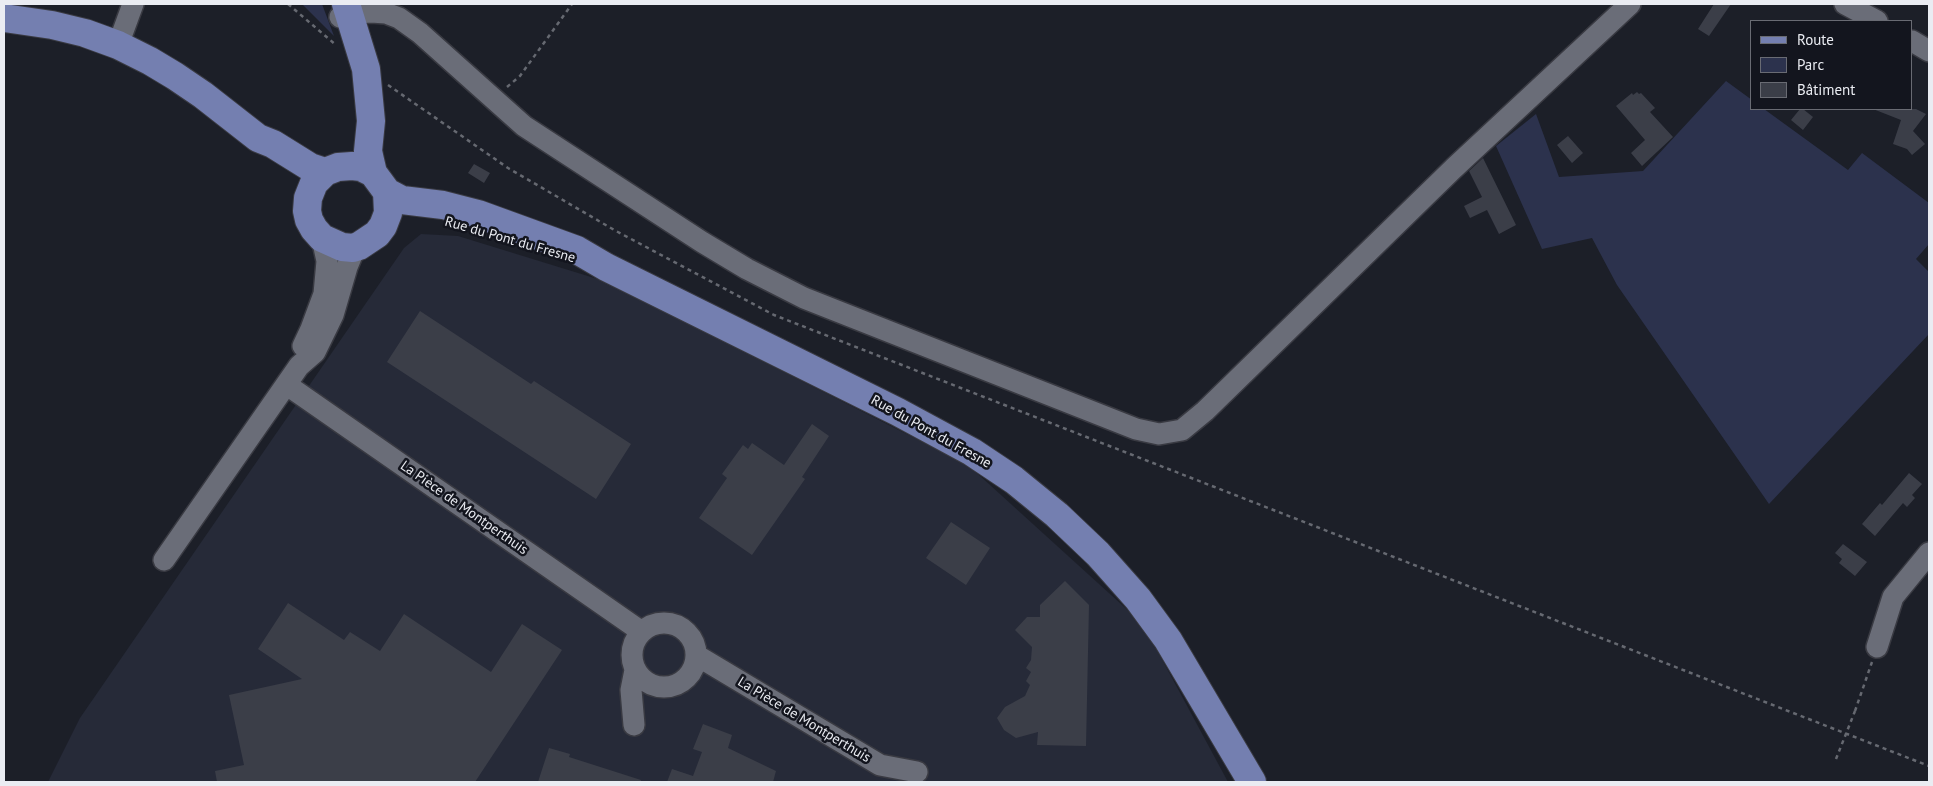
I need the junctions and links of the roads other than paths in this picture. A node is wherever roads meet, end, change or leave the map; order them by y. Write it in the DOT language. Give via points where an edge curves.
graph roads {
  1 [pos="133,4"];
  2 [pos="1630,4"];
  3 [pos="1847,4"];
  4 [pos="340,16"];
  5 [pos="4,18"];
  6 [pos="1875,20"];
  7 [pos="1913,42"];
  8 [pos="118,45"];
  9 [pos="1929,51"];
  10 [pos="258,138"];
  11 [pos="332,169"];
  12 [pos="380,183"];
  13 [pos="308,198"];
  14 [pos="383,226"];
  15 [pos="322,238"];
  16 [pos="359,246"];
  17 [pos="606,267"];
  18 [pos="299,366"];
  19 [pos="287,385"];
  20 [pos="1929,553"];
  21 [pos="164,560"];
  22 [pos="642,632"];
  23 [pos="1877,648"];
  24 [pos="696,655"];
  25 [pos="636,670"];
  26 [pos="634,725"];
  27 [pos="917,772"];
  28 [pos="1252,782"];
  1 -- 8 [label="street"];
  2 -- 4 [label="street" via="1454,168 1205,411 1182,430 1159,434 1136,429 796,294 747,269 524,126 399,18 371,12"];
  3 -- 6 [label="street"];
  4 -- 11 [label="main road" via="358,97 354,133 345,157"];
  4 -- 12 [label="main road" via="366,69 371,121 368,151"];
  5 -- 8 [label="main road" via="52,24"];
  7 -- 9 [label="street"];
  8 -- 10 [label="main road" via="175,76"];
  10 -- 11 [label="main road" via="310,167"];
  10 -- 13 [label="main road" via="268,155"];
  11 -- 12 [label="main road" via="361,167"];
  11 -- 13 [label="main road" via="314,183"];
  12 -- 14 [label="main road" via="388,213"];
  12 -- 17 [label="main road, Rue du Pont du Fresne" via="402,200 443,205 478,214 577,250"];
  13 -- 15 [label="main road" via="309,220"];
  14 -- 16 [label="main road"];
  14 -- 17 [label="main road, Rue du Pont du Fresne" via="417,218 439,219"];
  15 -- 16 [label="main road" via="342,247"];
  15 -- 18 [label="street" via="327,262 324,294 303,346"];
  16 -- 18 [label="street" via="347,267 325,335 315,352"];
  17 -- 28 [label="main road, Rue du Pont du Fresne" via="972,452 1057,514 1138,599 1168,640"];
  18 -- 19 [label="street"];
  19 -- 21 [label="street"];
  19 -- 22 [label="street, La Pièce de Montperthuis"];
  20 -- 23 [label="street" via="1894,597"];
  22 -- 24 [label="street" via="661,623 682,628 690,635"];
  22 -- 25 [label="street" via="632,650"];
  24 -- 25 [label="street" via="690,675 672,686 651,684"];
  24 -- 27 [label="street, La Pièce de Montperthuis" via="880,765"];
  25 -- 26 [label="street" via="631,690"];
}
